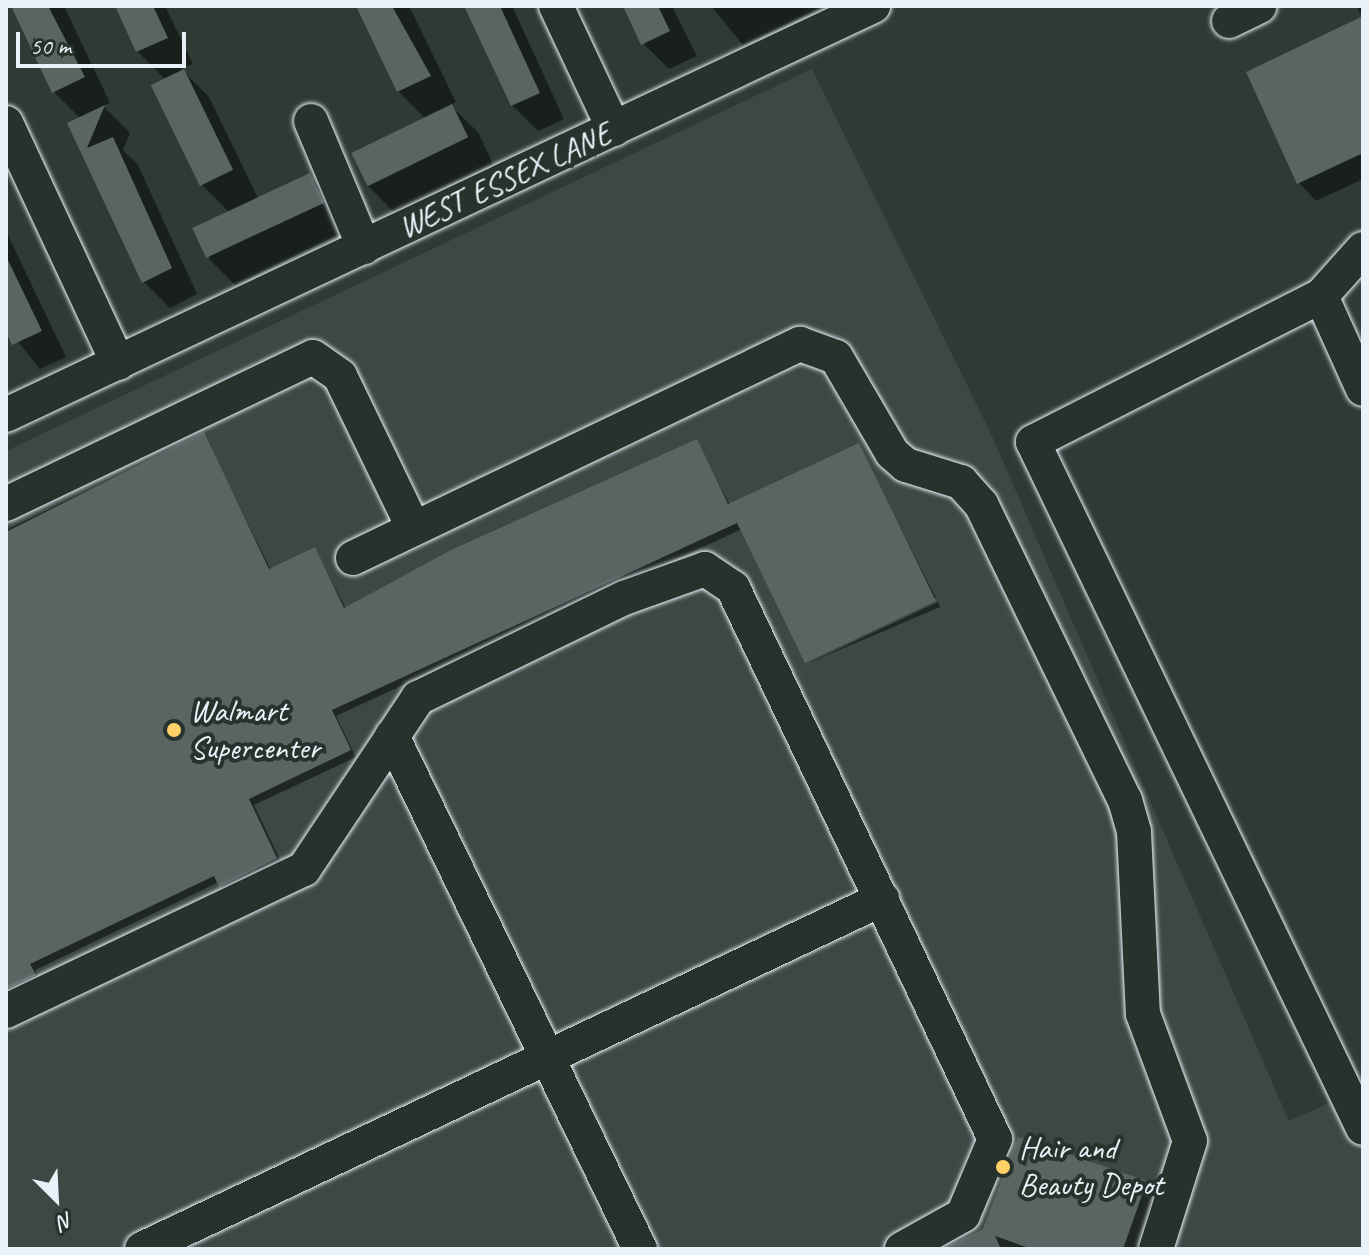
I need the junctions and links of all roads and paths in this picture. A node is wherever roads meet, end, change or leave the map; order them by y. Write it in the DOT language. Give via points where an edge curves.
graph roads {
  1 [pos="556,6"];
  2 [pos="1260,6"];
  3 [pos="863,8"];
  4 [pos="1229,21"];
  5 [pos="311,121"];
  6 [pos="6,123"];
  7 [pos="614,129"];
  8 [pos="364,247"];
  9 [pos="1363,249"];
  10 [pos="1321,296"];
  11 [pos="127,359"];
  12 [pos="1363,389"];
  13 [pos="6,415"];
  14 [pos="6,504"];
  15 [pos="413,527"];
  16 [pos="353,558"];
  17 [pos="392,736"];
  18 [pos="882,899"];
  19 [pos="6,1011"];
  20 [pos="545,1057"];
  21 [pos="1363,1128"];
  22 [pos="142,1249"];
  23 [pos="640,1249"];
  24 [pos="902,1249"];
  25 [pos="1156,1249"];
  1 -- 7 [label="street"];
  2 -- 4 [label="street"];
  3 -- 7 [label="street, WEST ESSEX LANE"];
  5 -- 8 [label="street"];
  6 -- 11 [label="street"];
  7 -- 8 [label="street, WEST ESSEX LANE"];
  8 -- 11 [label="street, WEST ESSEX LANE"];
  9 -- 10 [label="street"];
  10 -- 12 [label="street"];
  10 -- 21 [label="street" via="1033,442"];
  11 -- 13 [label="street, WEST ESSEX LANE"];
  14 -- 15 [label="street" via="313,357 340,376"];
  15 -- 16 [label="street"];
  15 -- 25 [label="street" via="800,344 836,357 892,453 906,465 961,482 981,504 1125,800 1134,832 1143,1014 1190,1141"];
  17 -- 18 [label="street" via="418,698 624,598 705,569 733,588"];
  17 -- 19 [label="street" via="304,869"];
  17 -- 20 [label="street"];
  18 -- 20 [label="street"];
  18 -- 24 [label="street" via="995,1139 963,1215"];
  20 -- 22 [label="street"];
  20 -- 23 [label="street"];
}
